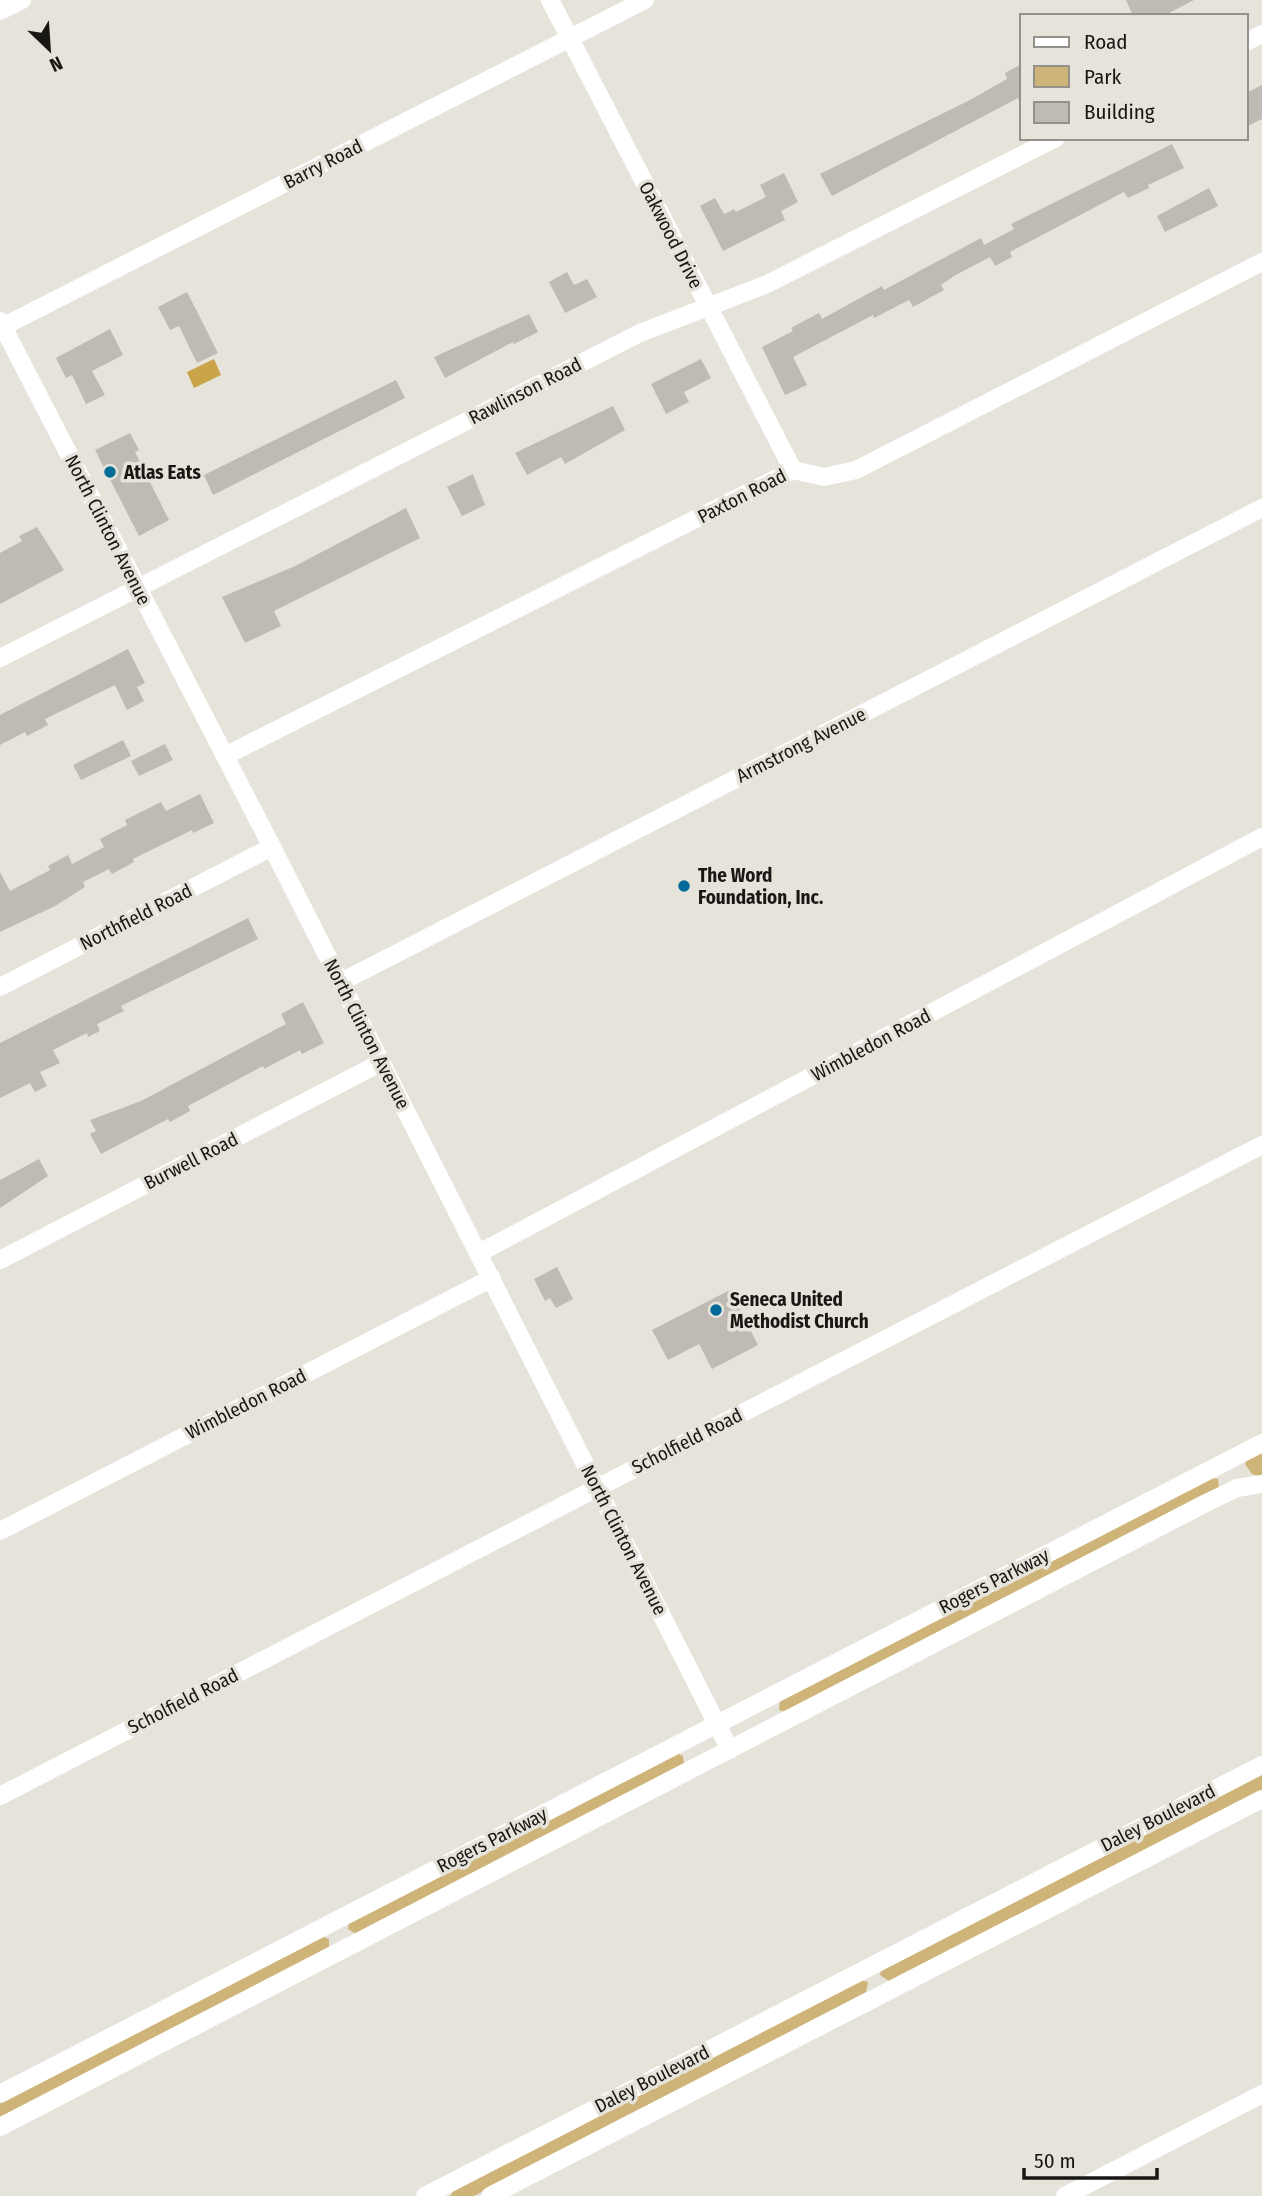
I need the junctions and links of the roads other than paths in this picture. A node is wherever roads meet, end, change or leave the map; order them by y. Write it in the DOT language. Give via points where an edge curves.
graph roads {
  1 [pos="22,0"];
  2 [pos="550,0"];
  3 [pos="645,0"];
  4 [pos="0,11"];
  5 [pos="570,38"];
  6 [pos="1052,140"];
  7 [pos="1262,262"];
  8 [pos="707,306"];
  9 [pos="1,326"];
  10 [pos="793,470"];
  11 [pos="1262,508"];
  12 [pos="138,587"];
  13 [pos="0,658"];
  14 [pos="225,756"];
  15 [pos="1262,837"];
  16 [pos="272,847"];
  17 [pos="341,982"];
  18 [pos="0,987"];
  19 [pos="382,1062"];
  20 [pos="1262,1145"];
  21 [pos="479,1253"];
  22 [pos="0,1260"];
  23 [pos="492,1278"];
  24 [pos="1262,1443"];
  25 [pos="1225,1462"];
  26 [pos="1262,1485"];
  27 [pos="597,1487"];
  28 [pos="1237,1488"];
  29 [pos="0,1531"];
  30 [pos="763,1700"];
  31 [pos="716,1724"];
  32 [pos="776,1726"];
  33 [pos="730,1750"];
  34 [pos="1262,1765"];
  35 [pos="0,1796"];
  36 [pos="1262,1799"];
  37 [pos="332,1922"];
  38 [pos="346,1948"];
  39 [pos="867,1968"];
  40 [pos="881,1994"];
  41 [pos="0,2094"];
  42 [pos="1262,2094"];
  43 [pos="0,2127"];
  44 [pos="433,2194"];
  45 [pos="490,2196"];
  46 [pos="1065,2196"];
  1 -- 4 [label="street"];
  2 -- 5 [label="street, Oakwood Drive"];
  3 -- 5 [label="street, Barry Road"];
  5 -- 8 [label="street, Oakwood Drive"];
  5 -- 9 [label="street, Barry Road"];
  6 -- 8 [label="street, Rawlinson Road" via="765,285"];
  7 -- 10 [label="street, Paxton Road" via="856,470 824,477"];
  8 -- 10 [label="street, Oakwood Drive"];
  8 -- 12 [label="street, Rawlinson Road" via="640,333"];
  9 -- 12 [label="street, North Clinton Avenue"];
  10 -- 14 [label="street, Paxton Road"];
  11 -- 17 [label="street, Armstrong Avenue"];
  12 -- 13 [label="street, Rawlinson Road"];
  12 -- 14 [label="street, North Clinton Avenue"];
  14 -- 16 [label="street, North Clinton Avenue"];
  15 -- 21 [label="street, Wimbledon Road"];
  16 -- 17 [label="street, North Clinton Avenue"];
  16 -- 18 [label="street, Northfield Road"];
  17 -- 19 [label="street, North Clinton Avenue"];
  19 -- 21 [label="street, North Clinton Avenue"];
  19 -- 22 [label="street, Burwell Road"];
  20 -- 27 [label="street, Scholfield Road"];
  21 -- 23 [label="street, North Clinton Avenue"];
  23 -- 27 [label="street, North Clinton Avenue"];
  23 -- 29 [label="street, Wimbledon Road"];
  24 -- 25 [label="street, Rogers Parkway"];
  25 -- 28 [label="street"];
  25 -- 30 [label="street, Rogers Parkway"];
  26 -- 28 [label="street, Rogers Parkway"];
  27 -- 31 [label="street, North Clinton Avenue"];
  27 -- 35 [label="street, Scholfield Road"];
  28 -- 32 [label="street, Rogers Parkway"];
  30 -- 31 [label="street, Rogers Parkway"];
  30 -- 32 [label="street"];
  31 -- 33 [label="street, North Clinton Avenue"];
  31 -- 37 [label="street, Rogers Parkway"];
  32 -- 33 [label="street, Rogers Parkway"];
  33 -- 38 [label="street, Rogers Parkway"];
  34 -- 39 [label="street, Daley Boulevard"];
  36 -- 40 [label="street, Daley Boulevard"];
  37 -- 38 [label="street"];
  37 -- 41 [label="street, Rogers Parkway"];
  38 -- 43 [label="street, Rogers Parkway"];
  39 -- 40 [label="street"];
  39 -- 44 [label="street, Daley Boulevard"];
  40 -- 45 [label="street, Daley Boulevard"];
  42 -- 46 [label="street"];
}
